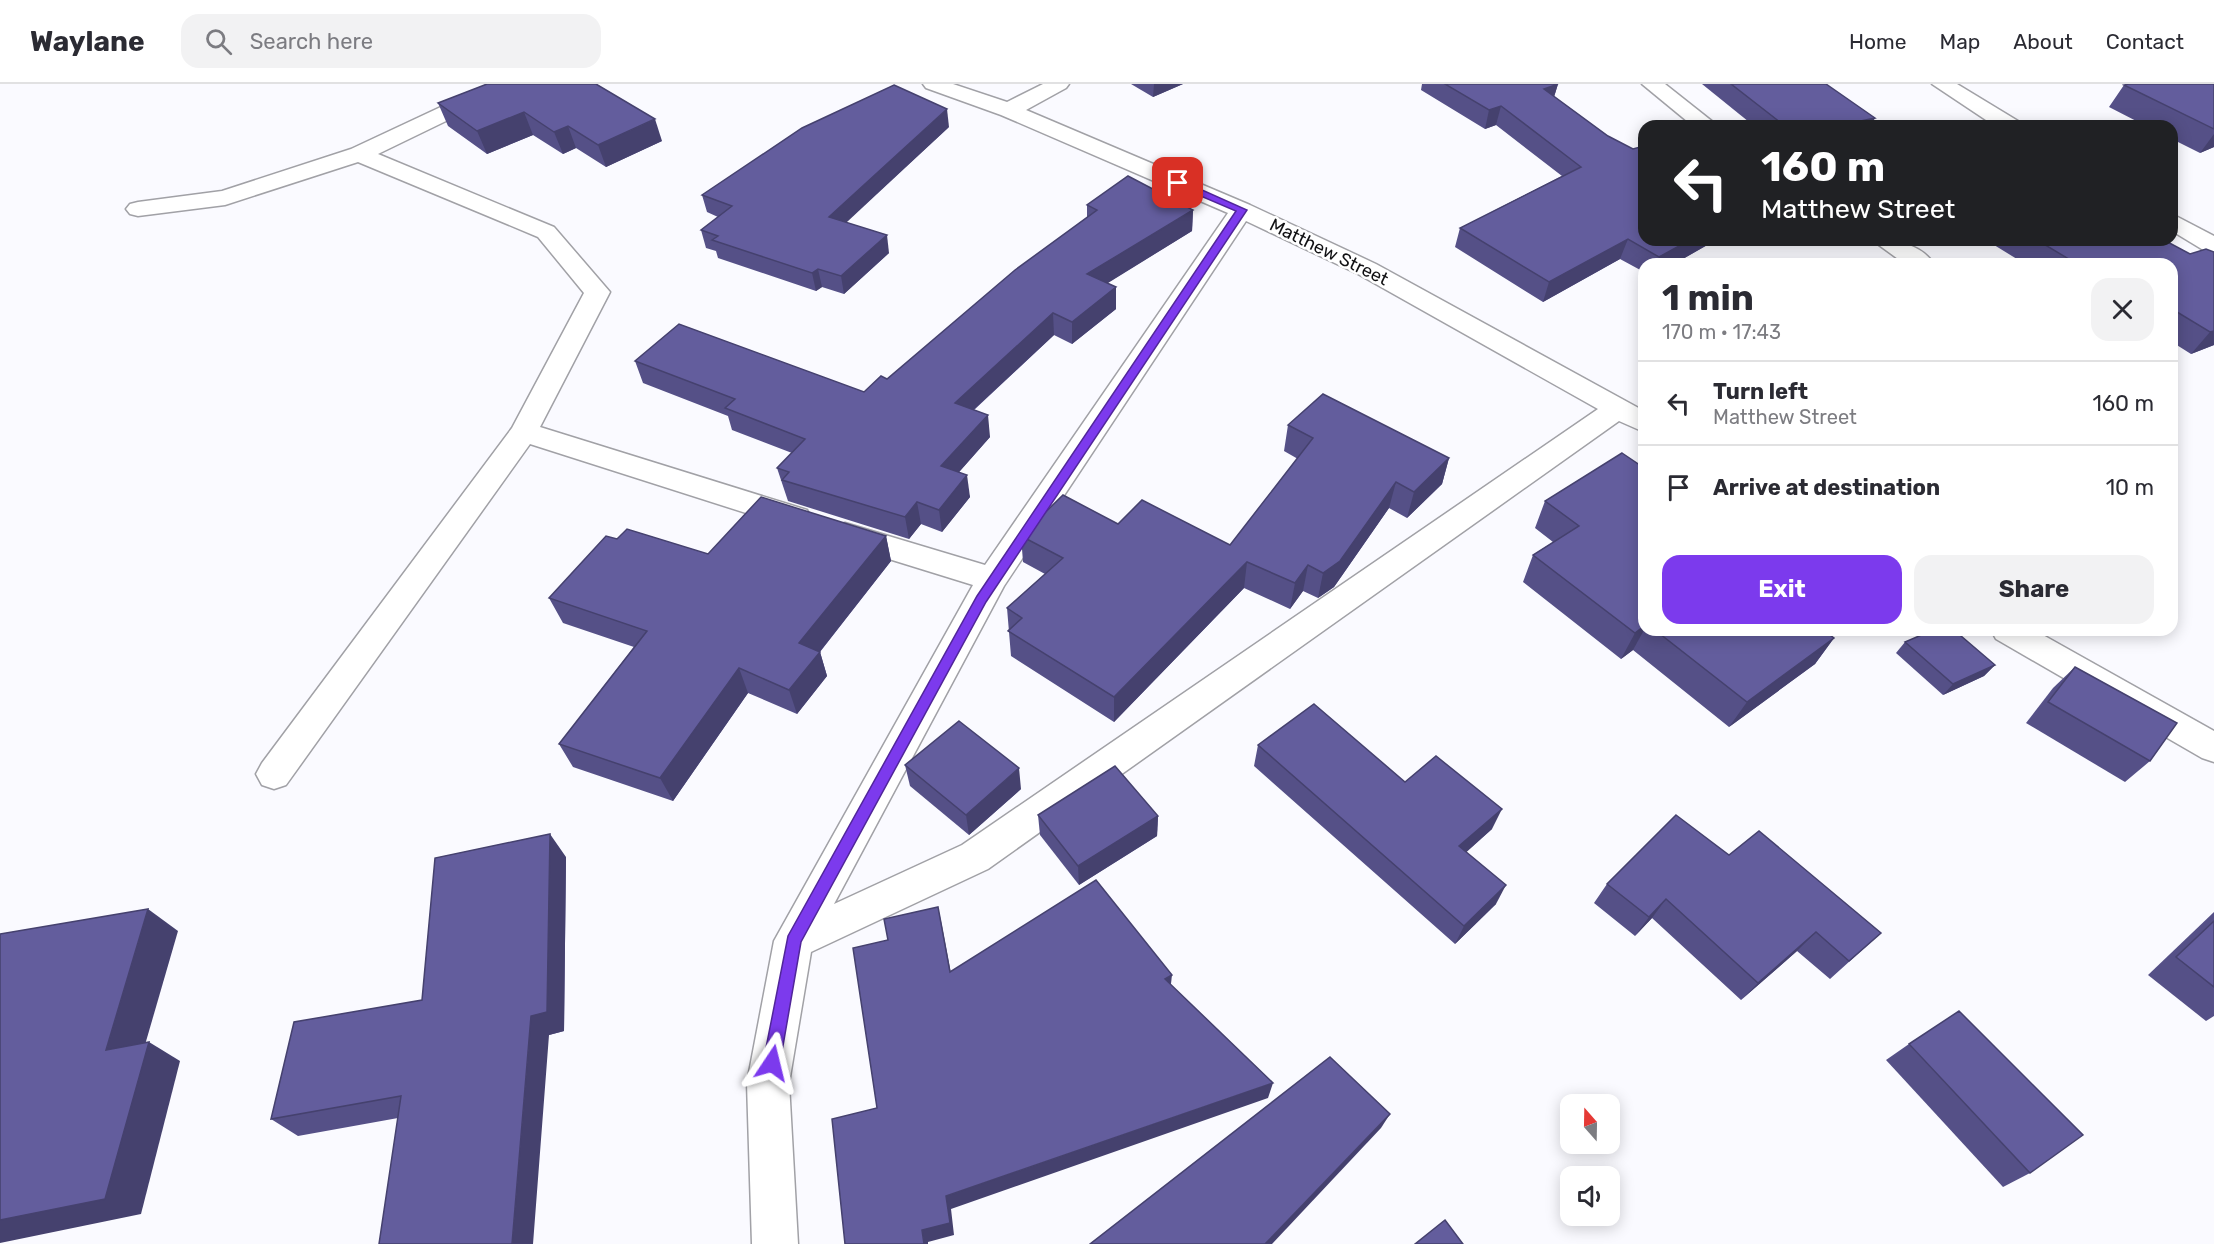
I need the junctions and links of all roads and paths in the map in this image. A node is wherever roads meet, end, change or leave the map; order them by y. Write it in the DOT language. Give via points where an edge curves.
graph roads {
  1 [pos="507,84"];
  2 [pos="933,84"];
  3 [pos="1059,84"];
  4 [pos="1652,84"];
  5 [pos="1942,84"];
  6 [pos="1009,110"];
  7 [pos="1699,120"];
  8 [pos="2000,120"];
  9 [pos="358,154"];
  10 [pos="138,209"];
  11 [pos="1242,210"];
  12 [pos="2178,225"];
  13 [pos="1894,246"];
  14 [pos="2214,246"];
  15 [pos="1912,258"];
  16 [pos="1631,416"];
  17 [pos="524,432"];
  18 [pos="992,579"];
  19 [pos="2018,636"];
  20 [pos="2214,748"];
  21 [pos="274,774"];
  22 [pos="793,941"];
  23 [pos="775,1244"];
  1 -- 9 [label="street"];
  2 -- 6 [label="street, Matthew Street"];
  3 -- 6 [label="street"];
  4 -- 7 [label="street"];
  5 -- 8 [label="street"];
  6 -- 11 [label="street, Matthew Street"];
  9 -- 10 [label="street" via="225,198"];
  9 -- 17 [label="street" via="546,232 597,292"];
  11 -- 16 [label="street, Matthew Street" via="1366,269"];
  11 -- 18 [label="street"];
  12 -- 14 [label="street"];
  13 -- 15 [label="street"];
  16 -- 22 [label="street" via="975,857"];
  17 -- 18 [label="street"];
  17 -- 21 [label="street"];
  18 -- 22 [label="street"];
  19 -- 20 [label="street"];
  22 -- 23 [label="street" via="768,1083"];
}
